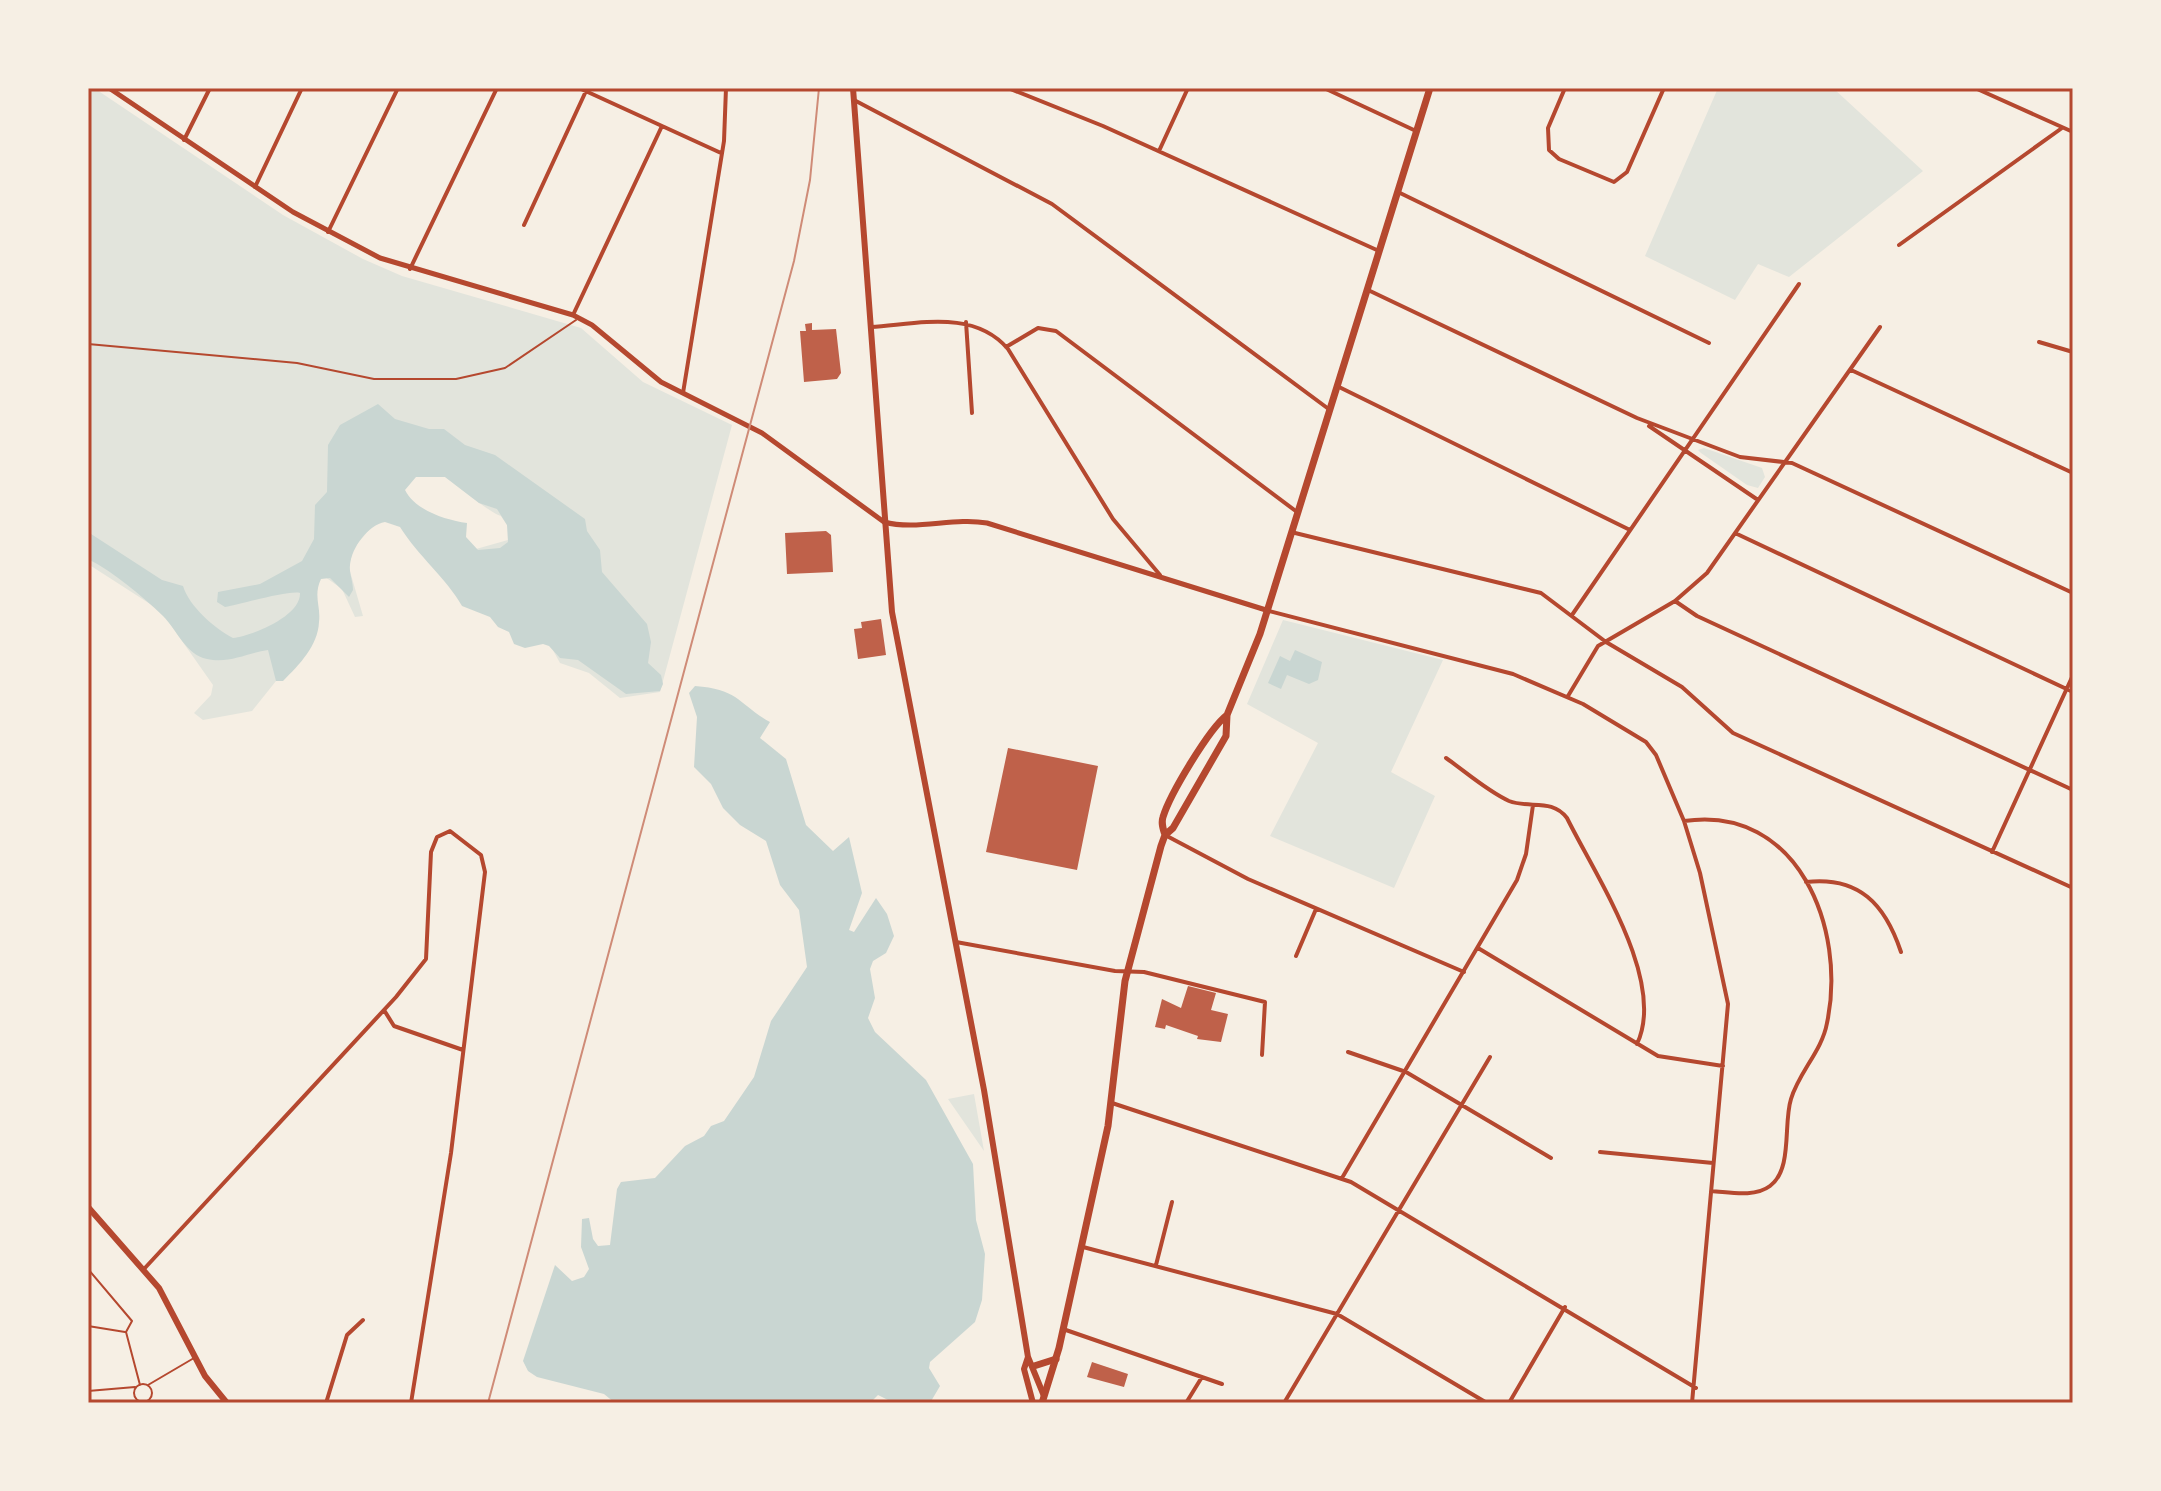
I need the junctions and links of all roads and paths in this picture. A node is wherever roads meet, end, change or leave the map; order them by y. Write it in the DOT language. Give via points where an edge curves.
graph roads {
  1 [pos="109,88"];
  2 [pos="210,88"];
  3 [pos="302,88"];
  4 [pos="398,88"];
  5 [pos="497,88"];
  6 [pos="579,88"];
  7 [pos="726,88"];
  8 [pos="853,88"];
  9 [pos="1008,88"];
  10 [pos="1188,88"];
  11 [pos="1324,88"];
  12 [pos="1430,88"];
  13 [pos="1565,88"];
  14 [pos="1664,88"];
  15 [pos="1975,88"];
  16 [pos="586,91"];
  17 [pos="854,100"];
  18 [pos="662,126"];
  19 [pos="2062,128"];
  20 [pos="1416,131"];
  21 [pos="2073,132"];
  22 [pos="184,140"];
  23 [pos="1159,152"];
  24 [pos="721,153"];
  25 [pos="255,188"];
  26 [pos="1398,192"];
  27 [pos="524,225"];
  28 [pos="328,232"];
  29 [pos="1899,245"];
  30 [pos="1379,251"];
  31 [pos="410,269"];
  32 [pos="1799,284"];
  33 [pos="1368,290"];
  34 [pos="576,316"];
  35 [pos="966,322"];
  36 [pos="871,327"];
  37 [pos="1880,327"];
  38 [pos="2039,342"];
  39 [pos="1709,343"];
  40 [pos="88,344"];
  41 [pos="1006,347"];
  42 [pos="2073,352"];
  43 [pos="1851,370"];
  44 [pos="1337,386"];
  45 [pos="683,393"];
  46 [pos="1330,410"];
  47 [pos="972,413"];
  48 [pos="1637,418"];
  49 [pos="1692,441"];
  50 [pos="1686,449"];
  51 [pos="1785,462"];
  52 [pos="2073,473"];
  53 [pos="1758,500"];
  54 [pos="1298,512"];
  55 [pos="884,522"];
  56 [pos="1630,530"];
  57 [pos="1291,532"];
  58 [pos="1735,533"];
  59 [pos="1160,575"];
  60 [pos="2073,593"];
  61 [pos="1675,601"];
  62 [pos="1266,610"];
  63 [pos="1571,616"];
  64 [pos="1606,642"];
  65 [pos="2073,675"];
  66 [pos="2067,689"];
  67 [pos="2073,692"];
  68 [pos="1568,696"];
  69 [pos="1227,715"];
  70 [pos="1446,758"];
  71 [pos="2029,770"];
  72 [pos="2073,790"];
  73 [pos="1533,805"];
  74 [pos="1684,821"];
  75 [pos="1165,835"];
  76 [pos="1992,852"];
  77 [pos="1806,882"];
  78 [pos="2073,888"];
  79 [pos="1316,909"];
  80 [pos="956,942"];
  81 [pos="1478,948"];
  82 [pos="1901,952"];
  83 [pos="1296,956"];
  84 [pos="1128,972"];
  85 [pos="1465,972"];
  86 [pos="384,1010"];
  87 [pos="1637,1044"];
  88 [pos="463,1050"];
  89 [pos="1348,1052"];
  90 [pos="1262,1055"];
  91 [pos="1490,1057"];
  92 [pos="1723,1066"];
  93 [pos="1406,1072"];
  94 [pos="1112,1103"];
  95 [pos="1462,1104"];
  96 [pos="1600,1152"];
  97 [pos="1551,1158"];
  98 [pos="1713,1163"];
  99 [pos="1342,1178"];
  100 [pos="1711,1191"];
  101 [pos="1172,1202"];
  102 [pos="88,1207"];
  103 [pos="1399,1209"];
  104 [pos="1081,1247"];
  105 [pos="1156,1265"];
  106 [pos="88,1269"];
  107 [pos="144,1269"];
  108 [pos="1565,1307"];
  109 [pos="1337,1314"];
  110 [pos="363,1320"];
  111 [pos="88,1326"];
  112 [pos="1063,1329"];
  113 [pos="126,1332"];
  114 [pos="196,1357"];
  115 [pos="1028,1357"];
  116 [pos="1056,1359"];
  117 [pos="1034,1366"];
  118 [pos="1202,1377"];
  119 [pos="1222,1384"];
  120 [pos="140,1385"];
  121 [pos="148,1385"];
  122 [pos="136,1387"];
  123 [pos="1696,1388"];
  124 [pos="88,1391"];
  125 [pos="151,1398"];
  126 [pos="1044,1401"];
  127 [pos="152,1403"];
  128 [pos="227,1403"];
  129 [pos="326,1403"];
  130 [pos="411,1403"];
  131 [pos="1033,1403"];
  132 [pos="1186,1403"];
  133 [pos="1284,1403"];
  134 [pos="1487,1403"];
  135 [pos="1509,1403"];
  136 [pos="1692,1403"];
  1 -- 22 [label="street"];
  2 -- 22 [label="street"];
  3 -- 25 [label="street"];
  4 -- 28 [label="street"];
  5 -- 31 [label="street"];
  6 -- 16 [label="street"];
  7 -- 24 [label="street"];
  8 -- 17 [label="main road"];
  9 -- 23 [label="street"];
  10 -- 23 [label="street"];
  11 -- 20 [label="street"];
  12 -- 20 [label="main road"];
  13 -- 14 [label="street" via="1546,137 1549,150 1614,182 1627,172"];
  15 -- 19 [label="street"];
  16 -- 18 [label="street"];
  16 -- 27 [label="street"];
  17 -- 36 [label="main road"];
  17 -- 46 [label="street" via="1052,204"];
  18 -- 24 [label="street"];
  18 -- 34 [label="street"];
  19 -- 21 [label="street"];
  19 -- 29 [label="street"];
  20 -- 26 [label="main road"];
  22 -- 25 [label="street"];
  23 -- 30 [label="street"];
  24 -- 45 [label="street"];
  25 -- 28 [label="street"];
  26 -- 30 [label="main road"];
  26 -- 39 [label="street"];
  28 -- 31 [label="street"];
  30 -- 33 [label="main road"];
  31 -- 34 [label="street"];
  32 -- 49 [label="street"];
  33 -- 44 [label="main road"];
  33 -- 48 [label="street"];
  34 -- 40 [label="lane" via="505,368 460,378 374,379 297,363"];
  34 -- 45 [label="street" via="646,372"];
  35 -- 36 [label="street"];
  35 -- 41 [label="street" via="987,330"];
  35 -- 47 [label="street"];
  36 -- 55 [label="main road"];
  37 -- 43 [label="street"];
  38 -- 42 [label="street"];
  41 -- 54 [label="street" via="1038,328 1056,331"];
  41 -- 59 [label="street" via="1113,519"];
  43 -- 51 [label="street"];
  43 -- 52 [label="street"];
  44 -- 46 [label="main road"];
  44 -- 56 [label="street"];
  45 -- 55 [label="street" via="758,431"];
  46 -- 54 [label="main road"];
  48 -- 49 [label="street"];
  48 -- 50 [label="street"];
  49 -- 50 [label="street"];
  49 -- 51 [label="street" via="1740,457"];
  50 -- 53 [label="street"];
  50 -- 56 [label="street"];
  51 -- 53 [label="street"];
  51 -- 60 [label="street"];
  53 -- 58 [label="street"];
  54 -- 57 [label="main road"];
  55 -- 59 [label="street" via="978,522"];
  55 -- 80 [label="main road" via="899,660"];
  56 -- 63 [label="street"];
  57 -- 62 [label="main road"];
  57 -- 63 [label="street" via="1541,593"];
  58 -- 61 [label="street" via="1707,573"];
  58 -- 66 [label="street"];
  59 -- 62 [label="street"];
  61 -- 64 [label="street"];
  61 -- 71 [label="street" via="1697,616"];
  62 -- 68 [label="street" via="1497,668"];
  62 -- 69 [label="main road"];
  63 -- 64 [label="street"];
  64 -- 68 [label="street" via="1598,646"];
  64 -- 76 [label="street" via="1682,687 1733,733"];
  65 -- 66 [label="street"];
  66 -- 67 [label="street"];
  66 -- 71 [label="street"];
  68 -- 74 [label="street" via="1650,745"];
  69 -- 75 [label="main road" via="1226,736"];
  69 -- 75 [label="main road" via="1214,726 1169,804 1162,821"];
  70 -- 73 [label="street" via="1504,798"];
  71 -- 72 [label="street"];
  71 -- 76 [label="street"];
  73 -- 81 [label="street" via="1521,870"];
  73 -- 87 [label="street" via="1552,806 1567,818 1628,938 1646,1014"];
  74 -- 77 [label="street" via="1725,818 1745,825 1780,849"];
  74 -- 92 [label="street" via="1728,1004"];
  75 -- 79 [label="street"];
  75 -- 84 [label="main road"];
  76 -- 78 [label="street"];
  77 -- 82 [label="street" via="1842,882 1867,896 1886,917"];
  77 -- 100 [label="street" via="1825,924 1832,959 1825,1032 1792,1096 1778,1178 1765,1190 1750,1193"];
  79 -- 83 [label="street"];
  79 -- 85 [label="street"];
  80 -- 84 [label="street"];
  80 -- 115 [label="main road"];
  81 -- 85 [label="street"];
  81 -- 87 [label="street"];
  84 -- 90 [label="street" via="1265,1002"];
  84 -- 94 [label="main road"];
  85 -- 93 [label="street"];
  86 -- 88 [label="street" via="394,1026"];
  86 -- 88 [label="street" via="426,959 431,852 437,837 453,833 480,855 485,872"];
  86 -- 107 [label="street"];
  87 -- 92 [label="street" via="1662,1058"];
  88 -- 130 [label="street"];
  89 -- 93 [label="street"];
  91 -- 95 [label="street"];
  92 -- 98 [label="street"];
  93 -- 95 [label="street"];
  93 -- 99 [label="street"];
  94 -- 99 [label="street"];
  94 -- 104 [label="main road"];
  95 -- 97 [label="street"];
  95 -- 103 [label="street"];
  96 -- 98 [label="street"];
  98 -- 100 [label="street"];
  99 -- 103 [label="street"];
  100 -- 123 [label="street"];
  101 -- 105 [label="street"];
  102 -- 107 [label="main road"];
  103 -- 108 [label="street"];
  103 -- 109 [label="street"];
  104 -- 105 [label="street"];
  104 -- 112 [label="main road"];
  105 -- 109 [label="street"];
  106 -- 113 [label="lane" via="130,1319"];
  107 -- 114 [label="main road" via="169,1302"];
  108 -- 123 [label="street"];
  108 -- 135 [label="street"];
  109 -- 133 [label="street"];
  109 -- 134 [label="street"];
  110 -- 129 [label="street" via="347,1335"];
  111 -- 113 [label="lane"];
  112 -- 116 [label="main road"];
  112 -- 118 [label="street"];
  113 -- 120 [label="lane"];
  114 -- 121 [label="lane"];
  114 -- 128 [label="main road"];
  115 -- 117 [label="main road"];
  115 -- 131 [label="main road" via="1024,1369"];
  116 -- 117 [label="main road"];
  116 -- 126 [label="main road"];
  117 -- 126 [label="main road"];
  118 -- 119 [label="street"];
  118 -- 132 [label="street"];
  120 -- 121 [label="lane"];
  120 -- 122 [label="lane"];
  121 -- 125 [label="lane"];
  122 -- 124 [label="lane"];
  122 -- 125 [label="lane" via="138,1401"];
  123 -- 136 [label="street"];
  125 -- 127 [label="lane"];
}
